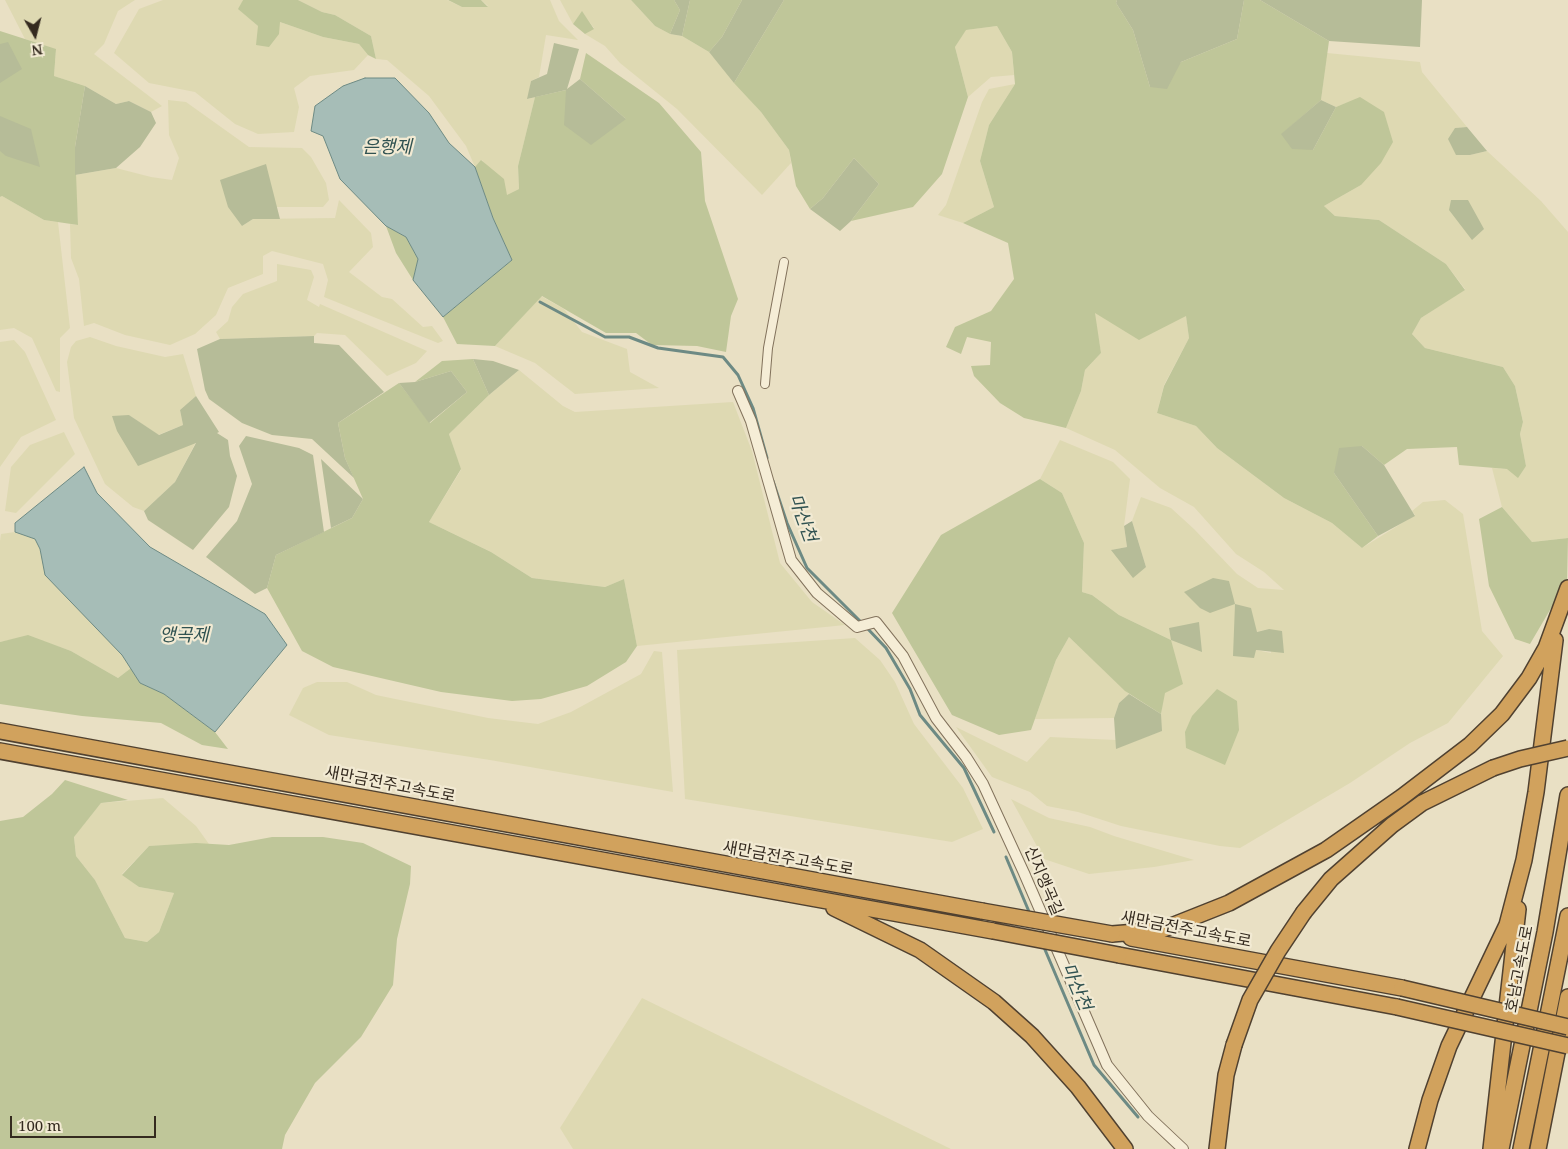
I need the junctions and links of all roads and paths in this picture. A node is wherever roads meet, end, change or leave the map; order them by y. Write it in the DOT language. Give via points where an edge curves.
graph roads {
  1 [pos="784,262"];
  2 [pos="765,384"];
  3 [pos="738,391"];
  4 [pos="1568,588"];
  5 [pos="1558,619"];
  6 [pos="0,731"];
  7 [pos="1568,748"];
  8 [pos="0,751"];
  9 [pos="1568,795"];
  10 [pos="1524,860"];
  11 [pos="812,898"];
  12 [pos="1568,916"];
  13 [pos="1112,934"];
  14 [pos="1568,997"];
  15 [pos="1568,1027"];
  16 [pos="1568,1046"];
  17 [pos="1125,1149"];
  18 [pos="1183,1149"];
  19 [pos="1217,1149"];
  20 [pos="1417,1149"];
  21 [pos="1491,1149"];
  22 [pos="1501,1149"];
  23 [pos="1522,1149"];
  24 [pos="1538,1149"];
  1 -- 2 [label="street" via="768,348"];
  3 -- 18 [label="street, 신지앵곡길" via="751,421 791,560 804,580 858,627 876,622 903,656 936,718 983,784 1107,1065 1148,1116"];
  4 -- 5 [label="highway"];
  5 -- 10 [label="highway"];
  5 -- 13 [label="highway" via="1529,678 1502,714 1470,745 1402,797 1326,850 1229,903 1161,930"];
  6 -- 13 [label="highway, 새만금전주고속도로, bridge"];
  7 -- 19 [label="highway, bridge" via="1520,758 1493,768 1422,803 1359,851 1331,879 1304,912 1250,1000 1226,1075"];
  8 -- 11 [label="highway, 새만금전주고속도로"];
  9 -- 22 [label="highway, 호남고속도로" via="1545,932"];
  10 -- 20 [label="highway" via="1506,925 1449,1046"];
  10 -- 21 [label="highway"];
  11 -- 16 [label="highway, 새만금전주고속도로, bridge" via="1397,1007"];
  11 -- 17 [label="highway" via="920,950 994,1002 1032,1036 1078,1087"];
  12 -- 23 [label="highway"];
  13 -- 15 [label="highway, 새만금전주고속도로, bridge" via="1402,988"];
  14 -- 24 [label="highway"];
}
